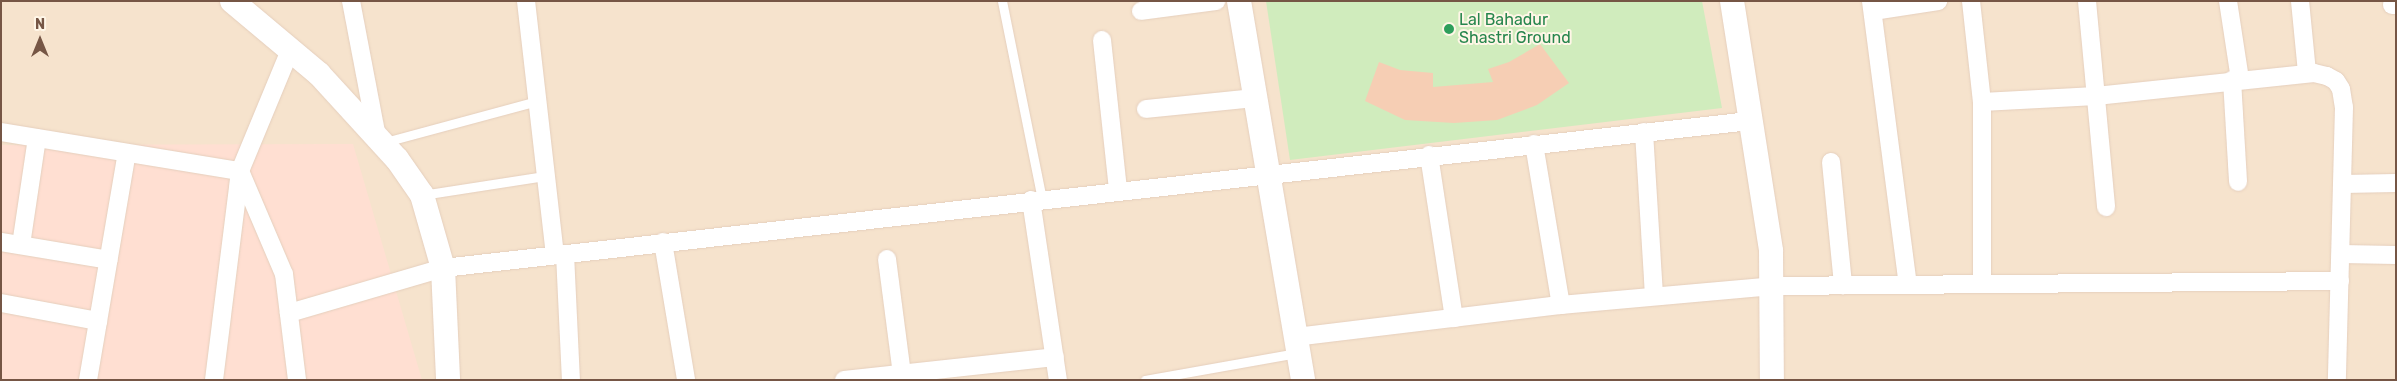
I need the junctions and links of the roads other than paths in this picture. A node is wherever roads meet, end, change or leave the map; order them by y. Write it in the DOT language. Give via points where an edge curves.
graph roads {
  1 [pos="351,1"];
  2 [pos="526,1"];
  3 [pos="1002,1"];
  4 [pos="1216,1"];
  5 [pos="1239,1"];
  6 [pos="1732,1"];
  7 [pos="1938,1"];
  8 [pos="1971,1"];
  9 [pos="2087,1"];
  10 [pos="2228,1"];
  11 [pos="2300,1"];
  12 [pos="235,2"];
  13 [pos="1872,6"];
  14 [pos="1141,12"];
  15 [pos="1102,40"];
  16 [pos="290,50"];
  17 [pos="2307,73"];
  18 [pos="2236,80"];
  19 [pos="2096,96"];
  20 [pos="1255,98"];
  21 [pos="537,101"];
  22 [pos="1982,102"];
  23 [pos="1146,109"];
  24 [pos="1750,121"];
  25 [pos="1,132"];
  26 [pos="1644,132"];
  27 [pos="37,138"];
  28 [pos="380,140"];
  29 [pos="1534,144"];
  30 [pos="127,153"];
  31 [pos="1429,155"];
  32 [pos="1831,162"];
  33 [pos="240,171"];
  34 [pos="1267,173"];
  35 [pos="545,176"];
  36 [pos="2238,182"];
  37 [pos="2396,183"];
  38 [pos="2343,184"];
  39 [pos="1118,190"];
  40 [pos="422,195"];
  41 [pos="1037,199"];
  42 [pos="2106,207"];
  43 [pos="1,242"];
  44 [pos="663,242"];
  45 [pos="21,245"];
  46 [pos="560,254"];
  47 [pos="2341,254"];
  48 [pos="2396,255"];
  49 [pos="887,259"];
  50 [pos="108,260"];
  51 [pos="443,268"];
  52 [pos="2340,281"];
  53 [pos="1982,284"];
  54 [pos="1843,285"];
  55 [pos="1908,285"];
  56 [pos="1772,286"];
  57 [pos="1654,296"];
  58 [pos="1,303"];
  59 [pos="1562,305"];
  60 [pos="289,313"];
  61 [pos="1454,318"];
  62 [pos="98,321"];
  63 [pos="1296,345"];
  64 [pos="1055,357"];
  65 [pos="902,374"];
  66 [pos="88,380"];
  67 [pos="214,380"];
  68 [pos="297,380"];
  69 [pos="448,380"];
  70 [pos="571,380"];
  71 [pos="686,380"];
  72 [pos="844,380"];
  73 [pos="1058,380"];
  74 [pos="1144,380"];
  75 [pos="1303,380"];
  76 [pos="1772,380"];
  77 [pos="2337,380"];
  1 -- 28 [label="street"];
  2 -- 21 [label="street"];
  3 -- 41 [label="lane"];
  4 -- 14 [label="street"];
  5 -- 20 [label="street"];
  6 -- 24 [label="street"];
  7 -- 13 [label="street"];
  8 -- 22 [label="street"];
  9 -- 19 [label="street"];
  10 -- 18 [label="street"];
  11 -- 17 [label="street"];
  12 -- 16 [label="street"];
  13 -- 55 [label="street"];
  15 -- 39 [label="street"];
  16 -- 28 [label="street" via="319,74"];
  16 -- 33 [label="street"];
  17 -- 18 [label="street"];
  17 -- 38 [label="street" via="2327,76 2341,89"];
  18 -- 19 [label="street"];
  18 -- 36 [label="street"];
  19 -- 22 [label="street"];
  19 -- 42 [label="street"];
  20 -- 23 [label="street"];
  20 -- 34 [label="street"];
  21 -- 28 [label="lane"];
  21 -- 35 [label="street"];
  22 -- 53 [label="street"];
  24 -- 26 [label="street"];
  24 -- 56 [label="street" via="1771,251"];
  25 -- 27 [label="street"];
  26 -- 29 [label="street"];
  26 -- 57 [label="street"];
  27 -- 30 [label="street"];
  27 -- 45 [label="street"];
  28 -- 40 [label="street"];
  29 -- 31 [label="street"];
  29 -- 59 [label="street"];
  30 -- 33 [label="street"];
  30 -- 50 [label="street"];
  31 -- 34 [label="street"];
  31 -- 61 [label="street"];
  32 -- 54 [label="street"];
  33 -- 60 [label="street" via="284,274"];
  33 -- 67 [label="street"];
  34 -- 39 [label="street"];
  34 -- 63 [label="street"];
  35 -- 40 [label="lane"];
  35 -- 46 [label="street"];
  37 -- 38 [label="street"];
  38 -- 47 [label="street"];
  39 -- 41 [label="street"];
  40 -- 51 [label="street"];
  41 -- 44 [label="street"];
  41 -- 64 [label="street"];
  43 -- 45 [label="street"];
  44 -- 46 [label="street"];
  44 -- 71 [label="street"];
  45 -- 50 [label="street"];
  46 -- 51 [label="street"];
  46 -- 70 [label="street"];
  47 -- 48 [label="street"];
  47 -- 52 [label="street"];
  49 -- 65 [label="street"];
  50 -- 62 [label="street"];
  51 -- 60 [label="street"];
  51 -- 69 [label="street"];
  52 -- 53 [label="street"];
  52 -- 77 [label="street"];
  53 -- 55 [label="street"];
  54 -- 55 [label="street"];
  54 -- 56 [label="street"];
  56 -- 57 [label="street"];
  56 -- 76 [label="street"];
  57 -- 59 [label="street"];
  58 -- 62 [label="street"];
  59 -- 61 [label="street"];
  60 -- 68 [label="street"];
  61 -- 63 [label="street"];
  62 -- 66 [label="street"];
  63 -- 74 [label="lane"];
  63 -- 75 [label="street"];
  64 -- 65 [label="street"];
  64 -- 73 [label="street"];
  65 -- 72 [label="street"];
}
